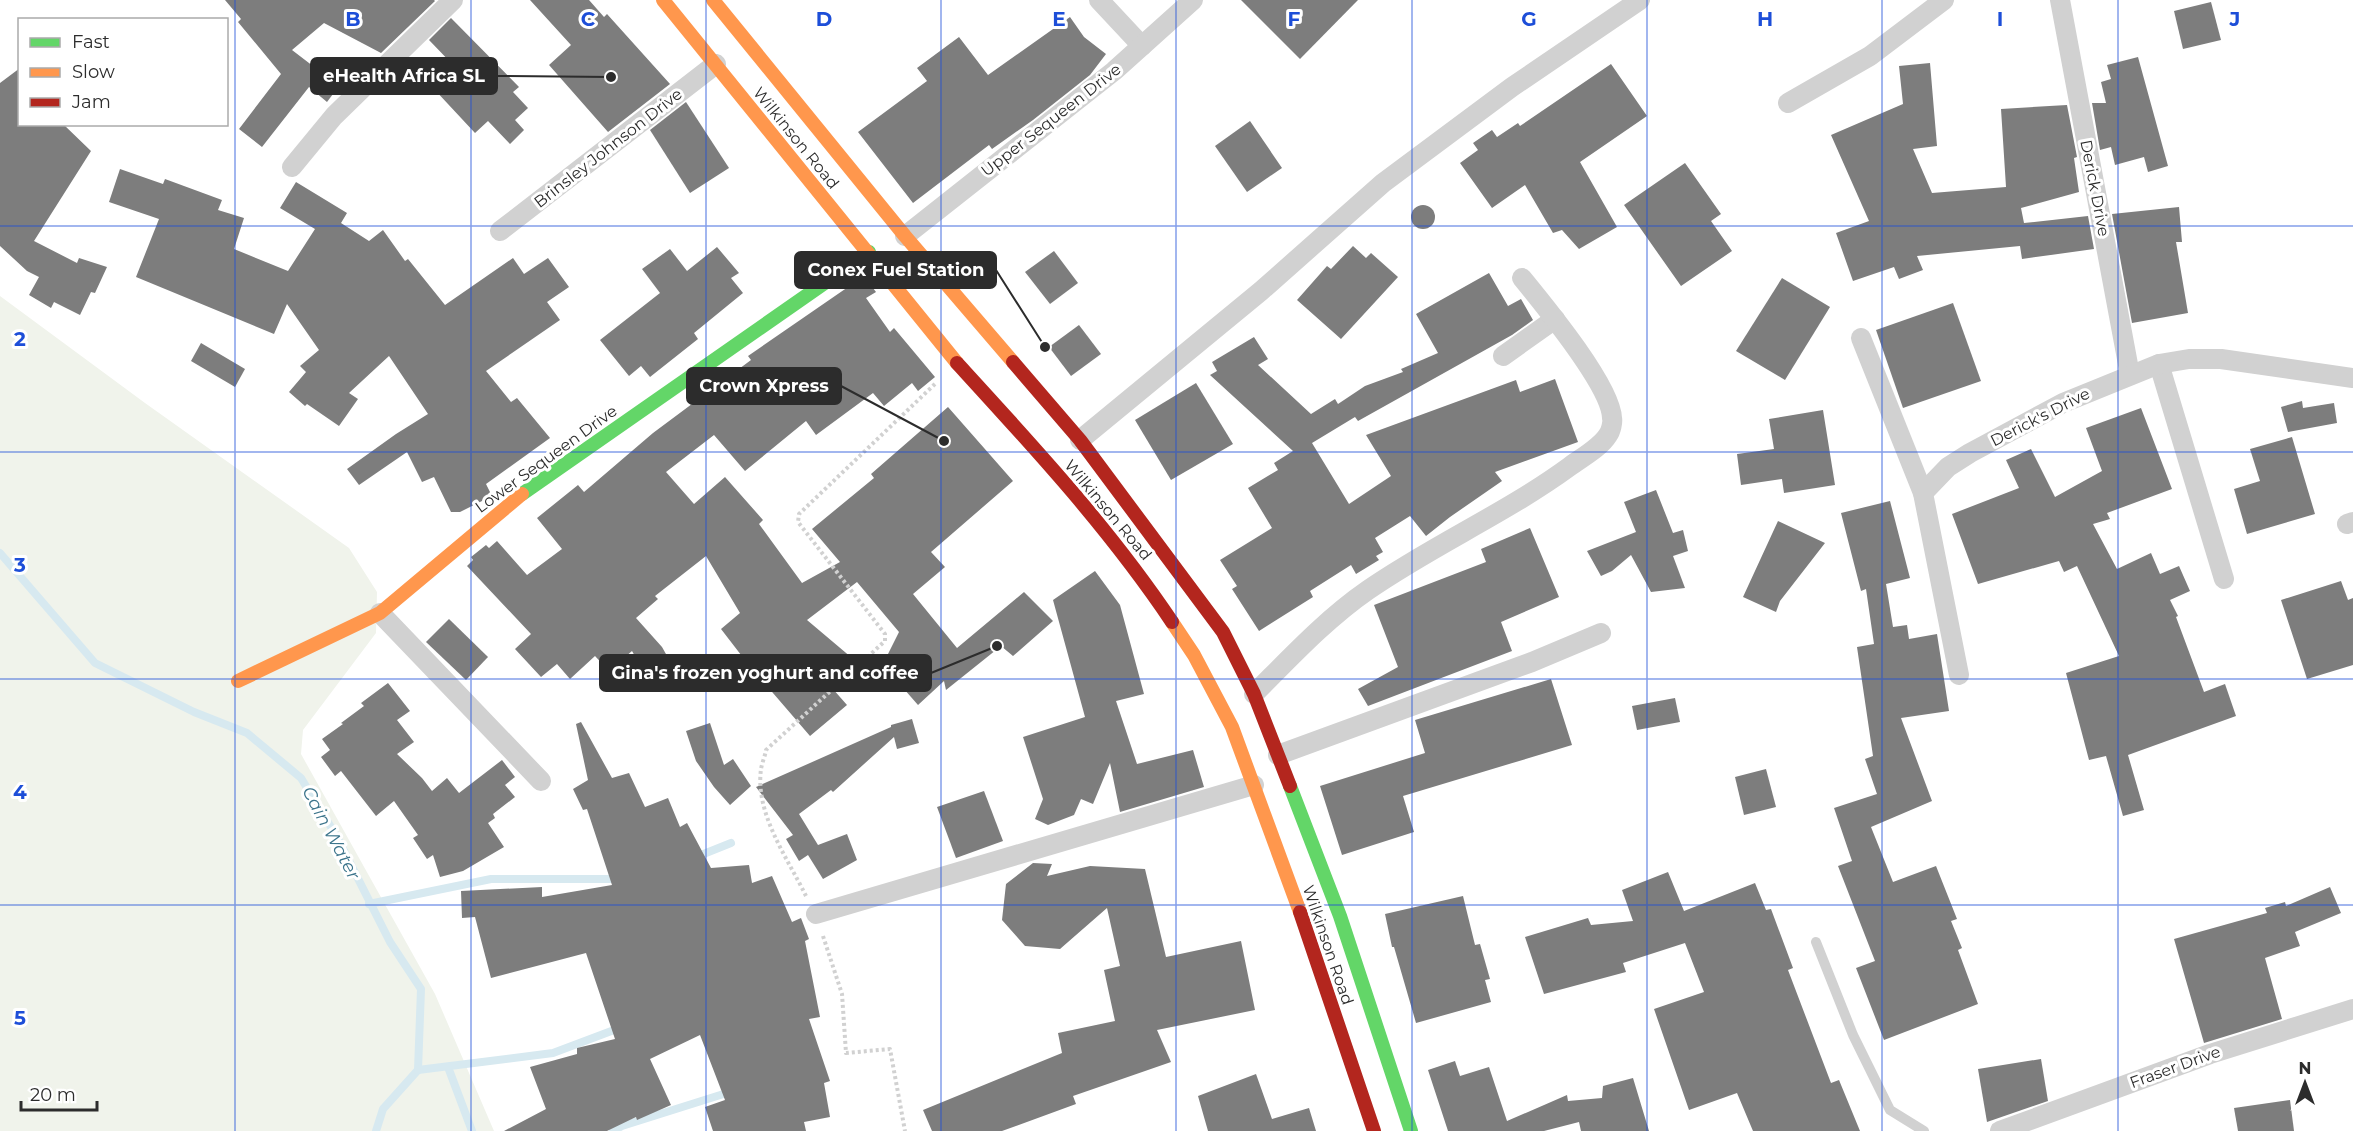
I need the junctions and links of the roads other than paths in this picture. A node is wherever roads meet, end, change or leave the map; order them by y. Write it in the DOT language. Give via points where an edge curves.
graph roads {
  1 [pos="453,0"];
  2 [pos="663,0"];
  3 [pos="713,0"];
  4 [pos="1099,0"];
  5 [pos="1193,0"];
  6 [pos="1640,0"];
  7 [pos="1944,0"];
  8 [pos="2060,0"];
  9 [pos="1142,46"];
  10 [pos="716,64"];
  11 [pos="1788,103"];
  12 [pos="292,167"];
  13 [pos="500,231"];
  14 [pos="905,236"];
  15 [pos="869,252"];
  16 [pos="1522,278"];
  17 [pos="1555,319"];
  18 [pos="1862,338"];
  19 [pos="1503,356"];
  20 [pos="2159,364"];
  21 [pos="2130,375"];
  22 [pos="2353,378"];
  23 [pos="1080,440"];
  24 [pos="1923,494"];
  25 [pos="2224,579"];
  26 [pos="380,613"];
  27 [pos="1601,633"];
  28 [pos="1959,675"];
  29 [pos="238,681"];
  30 [pos="1254,694"];
  31 [pos="1278,755"];
  32 [pos="541,781"];
  33 [pos="1254,785"];
  34 [pos="816,914"];
  35 [pos="1816,942"];
  36 [pos="2353,1009"];
  37 [pos="1374,1131"];
  38 [pos="1411,1131"];
  39 [pos="1924,1131"];
  40 [pos="2000,1131"];
  1 -- 12 [label="street" via="334,116"];
  2 -- 10 [label="main road, Wilkinson Road"];
  3 -- 14 [label="main road, Wilkinson Road" via="768,75"];
  4 -- 9 [label="street"];
  5 -- 9 [label="street, Upper Sequeen Drive"];
  6 -- 23 [label="street" via="1512,87 1383,183 1261,291"];
  7 -- 11 [label="street" via="1870,56"];
  8 -- 21 [label="street, Derick Drive"];
  9 -- 14 [label="street, Upper Sequeen Drive"];
  10 -- 13 [label="street, Brinsley Johnson Drive"];
  10 -- 15 [label="main road, Wilkinson Road" via="746,93"];
  14 -- 23 [label="main road, Wilkinson Road" via="998,353"];
  15 -- 26 [label="main road, Lower Sequeen Drive" via="508,504"];
  15 -- 33 [label="main road, Wilkinson Road" via="957,363 974,374 1138,571 1194,656 1232,727"];
  16 -- 17 [label="street"];
  17 -- 19 [label="street"];
  17 -- 30 [label="street" via="1610,403 1613,419 1608,435 1547,483 1366,591 1330,620"];
  18 -- 24 [label="street"];
  20 -- 21 [label="street, Derick's Drive"];
  20 -- 22 [label="street, Derick's Drive" via="2221,358"];
  20 -- 25 [label="street"];
  21 -- 24 [label="street, Derick's Drive" via="2063,403 1970,453 1948,467"];
  23 -- 30 [label="main road, Wilkinson Road" via="1223,632"];
  24 -- 28 [label="street"];
  26 -- 29 [label="main road, Lower Sequeen Drive"];
  26 -- 32 [label="street"];
  27 -- 31 [label="street"];
  30 -- 31 [label="main road, Wilkinson Road"];
  31 -- 38 [label="main road, Wilkinson Road" via="1340,916"];
  33 -- 34 [label="street"];
  33 -- 37 [label="main road, Wilkinson Road"];
  35 -- 39 [label="lane" via="1853,1035 1890,1110"];
  36 -- 40 [label="street, Fraser Drive" via="2210,1054"];
}
